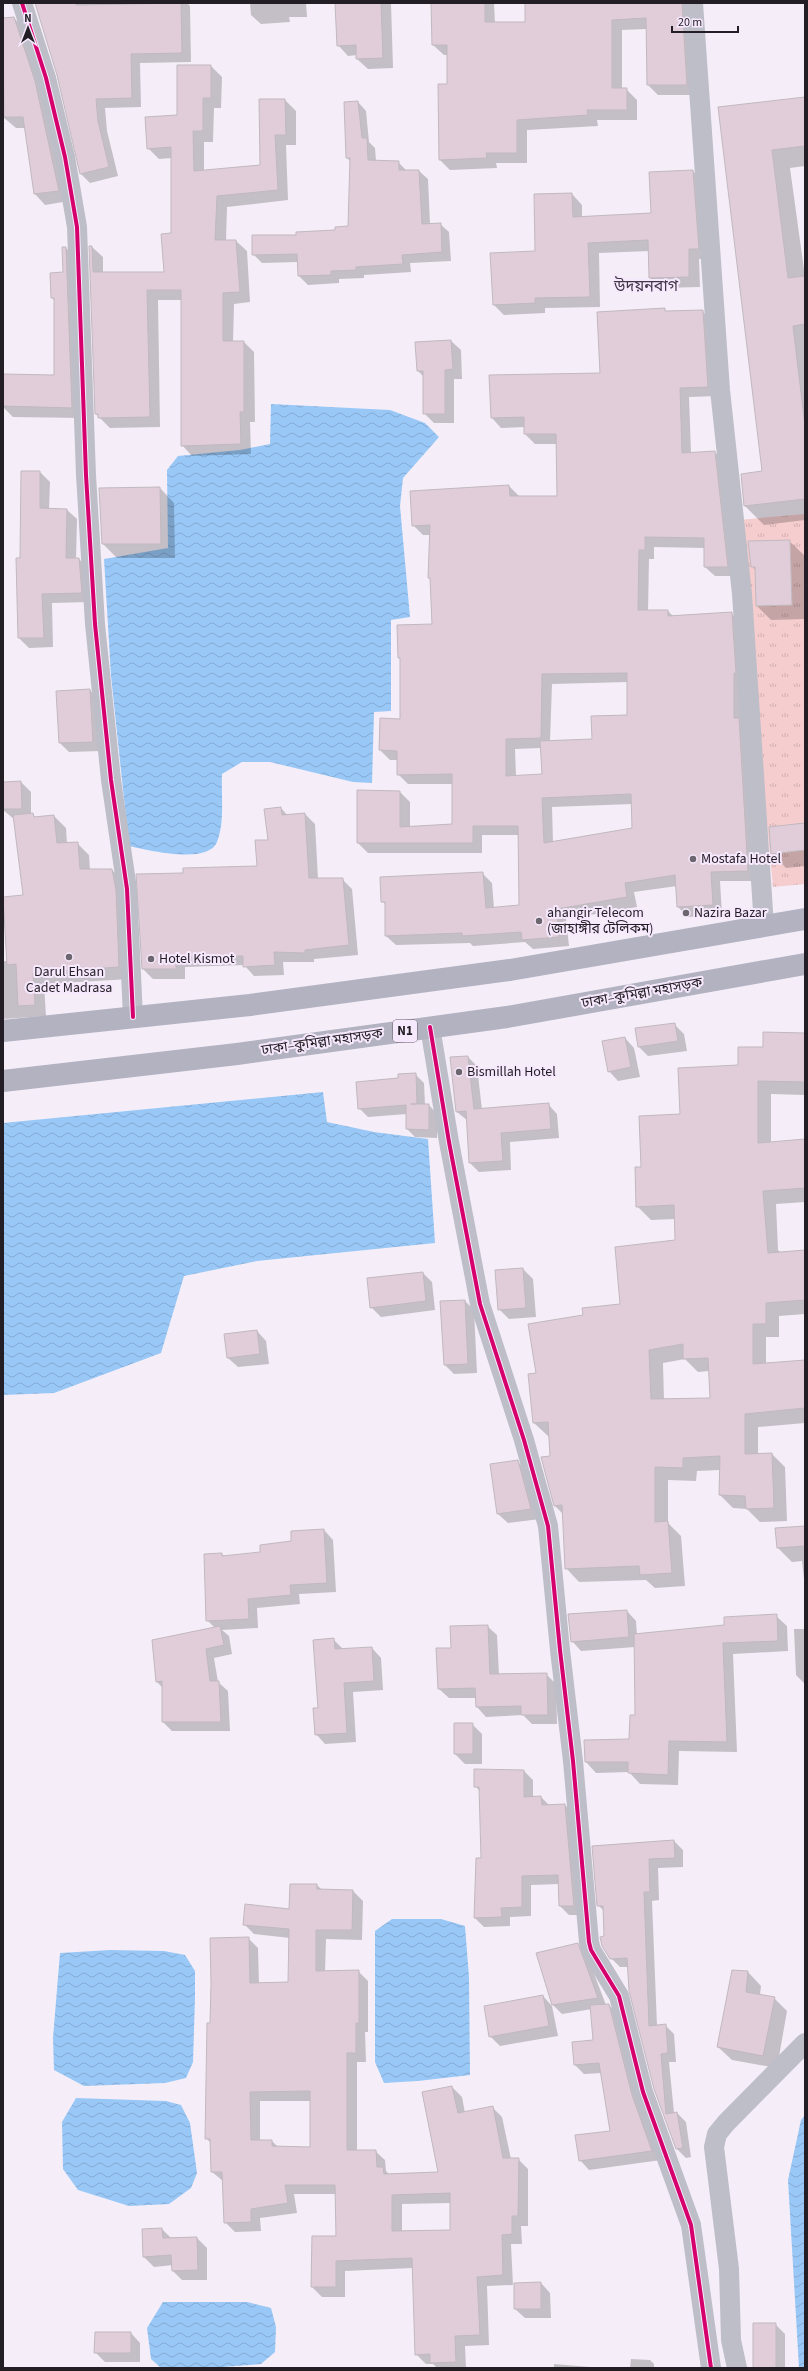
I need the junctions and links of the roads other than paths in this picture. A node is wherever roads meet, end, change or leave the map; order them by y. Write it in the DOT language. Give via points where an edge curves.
graph roads {
  1 [pos="22,3"];
  2 [pos="693,3"];
  3 [pos="805,919"];
  4 [pos="764,926"];
  5 [pos="805,964"];
  6 [pos="133,1017"];
  7 [pos="430,1027"];
  8 [pos="3,1031"];
  9 [pos="3,1081"];
  10 [pos="805,2043"];
  11 [pos="711,2368"];
  12 [pos="737,2368"];
  1 -- 6 [label="street" via="46,78 78,227 86,475 95,624 111,780 127,889"];
  2 -- 4 [label="street" via="720,390 742,594"];
  3 -- 4 [label="highway"];
  4 -- 6 [label="highway" via="510,970 250,1005"];
  5 -- 7 [label="highway, ঢাকা–কুমিল্লা মহাসড়ক / N1" via="507,1017"];
  6 -- 8 [label="highway"];
  7 -- 9 [label="highway, ঢাকা–কুমিল্লা মহাসড়ক / N1" via="237,1054"];
  7 -- 11 [label="street" via="480,1304 524,1440 548,1526 589,1942 591,1950 619,1996 643,2092 691,2225"];
  10 -- 12 [label="street" via="726,2123 717,2134 714,2147 729,2270 732,2340"];
}
